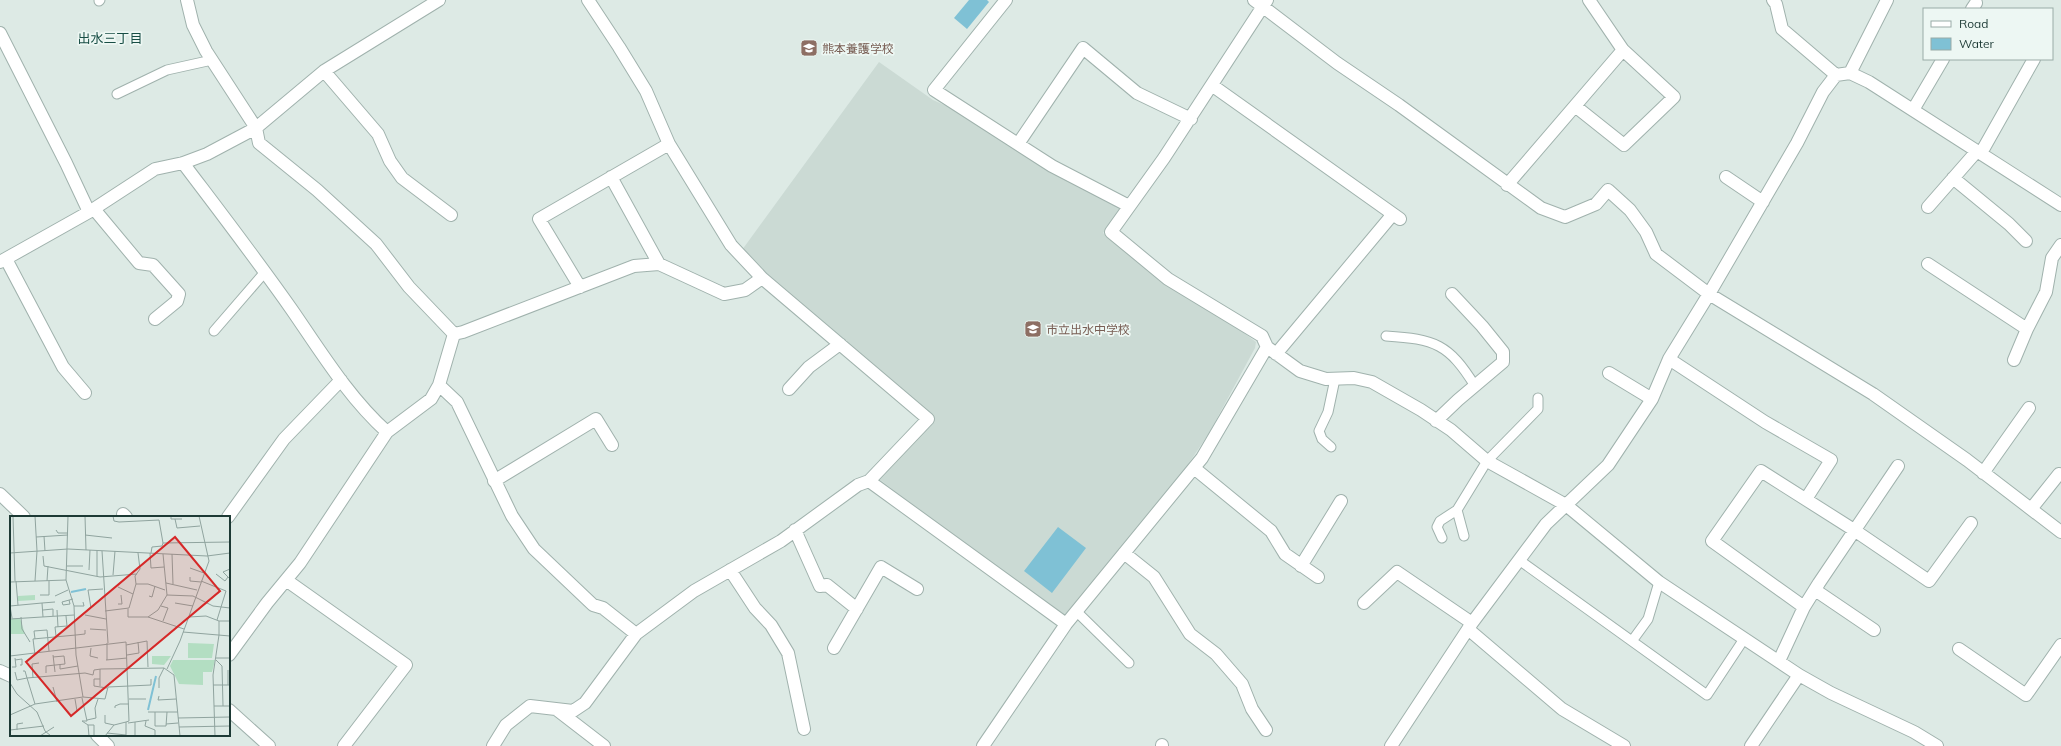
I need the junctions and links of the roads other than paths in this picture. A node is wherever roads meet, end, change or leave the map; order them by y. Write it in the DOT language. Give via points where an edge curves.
graph roads {
  1 [pos="187,0"];
  2 [pos="588,0"];
  3 [pos="1006,0"];
  4 [pos="1589,0"];
  5 [pos="1773,0"];
  6 [pos="1888,0"];
  7 [pos="432,2"];
  8 [pos="1261,2"];
  9 [pos="0,33"];
  10 [pos="1623,50"];
  11 [pos="212,60"];
  12 [pos="1942,60"];
  13 [pos="2033,60"];
  14 [pos="324,70"];
  15 [pos="1850,72"];
  16 [pos="1836,76"];
  17 [pos="1213,86"];
  18 [pos="117,94"];
  19 [pos="1575,106"];
  20 [pos="1913,110"];
  21 [pos="1191,119"];
  22 [pos="256,128"];
  23 [pos="669,144"];
  24 [pos="1018,144"];
  25 [pos="1979,152"];
  26 [pos="183,163"];
  27 [pos="611,177"];
  28 [pos="1726,177"];
  29 [pos="1953,178"];
  30 [pos="1507,185"];
  31 [pos="1763,202"];
  32 [pos="2061,204"];
  33 [pos="1128,206"];
  34 [pos="1928,207"];
  35 [pos="91,211"];
  36 [pos="451,215"];
  37 [pos="2026,241"];
  38 [pos="2061,245"];
  39 [pos="3,261"];
  40 [pos="659,264"];
  41 [pos="1928,264"];
  42 [pos="265,272"];
  43 [pos="762,278"];
  44 [pos="580,287"];
  45 [pos="1452,294"];
  46 [pos="1710,294"];
  47 [pos="155,320"];
  48 [pos="2026,328"];
  49 [pos="214,331"];
  50 [pos="454,334"];
  51 [pos="1386,336"];
  52 [pos="840,344"];
  53 [pos="1271,350"];
  54 [pos="1669,359"];
  55 [pos="2014,360"];
  56 [pos="1609,373"];
  57 [pos="1335,379"];
  58 [pos="341,380"];
  59 [pos="439,385"];
  60 [pos="1475,386"];
  61 [pos="789,389"];
  62 [pos="85,393"];
  63 [pos="1538,398"];
  64 [pos="1652,399"];
  65 [pos="2029,408"];
  66 [pos="1436,421"];
  67 [pos="387,432"];
  68 [pos="612,445"];
  69 [pos="1331,447"];
  70 [pos="1487,461"];
  71 [pos="1898,466"];
  72 [pos="1194,468"];
  73 [pos="1983,473"];
  74 [pos="2059,474"];
  75 [pos="494,481"];
  76 [pos="869,481"];
  77 [pos="0,494"];
  78 [pos="1806,499"];
  79 [pos="1341,501"];
  80 [pos="1566,505"];
  81 [pos="2031,509"];
  82 [pos="1457,510"];
  83 [pos="23,516"];
  84 [pos="229,516"];
  85 [pos="1971,524"];
  86 [pos="795,530"];
  87 [pos="1854,530"];
  88 [pos="2061,532"];
  89 [pos="1464,536"];
  90 [pos="1442,538"];
  91 [pos="1124,553"];
  92 [pos="1519,560"];
  93 [pos="1300,566"];
  94 [pos="730,570"];
  95 [pos="1318,577"];
  96 [pos="286,580"];
  97 [pos="1659,582"];
  98 [pos="917,589"];
  99 [pos="1815,590"];
  100 [pos="1364,603"];
  101 [pos="1804,607"];
  102 [pos="857,609"];
  103 [pos="1077,612"];
  104 [pos="1066,624"];
  105 [pos="1470,626"];
  106 [pos="1874,630"];
  107 [pos="636,634"];
  108 [pos="1744,639"];
  109 [pos="1632,642"];
  110 [pos="2061,645"];
  111 [pos="834,648"];
  112 [pos="1959,648"];
  113 [pos="230,654"];
  114 [pos="1779,661"];
  115 [pos="1129,663"];
  116 [pos="1799,675"];
  117 [pos="556,709"];
  118 [pos="230,711"];
  119 [pos="804,729"];
  120 [pos="1266,730"];
  121 [pos="98,736"];
  122 [pos="108,746"];
  123 [pos="269,746"];
  124 [pos="344,746"];
  125 [pos="493,746"];
  126 [pos="604,746"];
  127 [pos="983,746"];
  128 [pos="1392,746"];
  129 [pos="1624,746"];
  130 [pos="1751,746"];
  131 [pos="1937,746"];
  1 -- 11 [label="street" via="193,25"];
  2 -- 23 [label="street" via="646,91"];
  3 -- 24 [label="street" via="934,90"];
  4 -- 10 [label="street"];
  5 -- 16 [label="street" via="1782,29"];
  6 -- 15 [label="street"];
  7 -- 14 [label="street"];
  8 -- 17 [label="street"];
  8 -- 30 [label="street" via="1337,63 1399,105"];
  9 -- 35 [label="street"];
  10 -- 19 [label="street"];
  10 -- 19 [label="street" via="1674,97 1624,145"];
  11 -- 18 [label="lane" via="167,70"];
  11 -- 22 [label="street"];
  12 -- 20 [label="street"];
  13 -- 25 [label="street"];
  14 -- 22 [label="street"];
  14 -- 36 [label="street" via="378,134 390,162 402,178"];
  15 -- 16 [label="street"];
  15 -- 20 [label="street"];
  16 -- 31 [label="street" via="1823,92 1798,143"];
  17 -- 21 [label="street"];
  17 -- 53 [label="street" via="1396,216"];
  19 -- 30 [label="street"];
  20 -- 25 [label="street"];
  21 -- 24 [label="street" via="1138,93 1083,48"];
  21 -- 33 [label="street"];
  22 -- 26 [label="street" via="207,154"];
  22 -- 50 [label="street" via="259,143 317,190 376,244 409,287"];
  23 -- 27 [label="street"];
  23 -- 43 [label="street" via="731,245"];
  24 -- 33 [label="street" via="1052,166"];
  25 -- 29 [label="street"];
  25 -- 32 [label="street"];
  26 -- 35 [label="street" via="155,169"];
  26 -- 42 [label="street"];
  27 -- 40 [label="street"];
  27 -- 44 [label="street" via="539,220"];
  28 -- 31 [label="street"];
  29 -- 34 [label="street"];
  29 -- 37 [label="street"];
  30 -- 46 [label="street" via="1541,208 1565,217 1596,204 1608,190 1630,210 1646,232 1656,254"];
  31 -- 46 [label="street"];
  33 -- 53 [label="street" via="1111,232 1168,279 1262,336"];
  35 -- 39 [label="street"];
  35 -- 47 [label="street" via="139,263 153,265 179,294 177,301"];
  38 -- 48 [label="street" via="2052,258 2046,292"];
  39 -- 62 [label="street" via="63,367"];
  40 -- 43 [label="street" via="724,294 745,290"];
  40 -- 44 [label="street" via="634,266"];
  41 -- 48 [label="street"];
  42 -- 49 [label="lane"];
  42 -- 58 [label="street"];
  43 -- 52 [label="street"];
  44 -- 50 [label="street"];
  45 -- 60 [label="street" via="1503,352 1503,362"];
  46 -- 54 [label="street"];
  46 -- 73 [label="street" via="1873,394"];
  48 -- 55 [label="street"];
  50 -- 59 [label="street"];
  51 -- 60 [label="lane" via="1416,338 1448,351 1462,364"];
  52 -- 61 [label="street" via="809,367"];
  52 -- 76 [label="street" via="928,419"];
  53 -- 57 [label="street" via="1300,371 1326,379"];
  53 -- 72 [label="street"];
  54 -- 64 [label="street"];
  54 -- 78 [label="street" via="1765,422 1831,460"];
  56 -- 64 [label="street"];
  57 -- 66 [label="street" via="1354,378 1372,382"];
  57 -- 69 [label="lane" via="1328,412 1319,431 1322,439"];
  58 -- 67 [label="street" via="371,418"];
  58 -- 84 [label="street" via="284,439"];
  59 -- 67 [label="street" via="431,400"];
  59 -- 75 [label="street" via="457,402"];
  60 -- 66 [label="street"];
  63 -- 70 [label="lane" via="1538,409"];
  64 -- 80 [label="street" via="1608,465"];
  65 -- 73 [label="street"];
  66 -- 70 [label="street"];
  67 -- 96 [label="street"];
  68 -- 75 [label="street" via="596,419"];
  70 -- 80 [label="street"];
  70 -- 82 [label="lane"];
  71 -- 87 [label="street"];
  72 -- 91 [label="street"];
  72 -- 93 [label="street" via="1271,531 1285,554"];
  73 -- 81 [label="street"];
  74 -- 81 [label="street"];
  75 -- 107 [label="street" via="512,516 534,549 593,605 603,608"];
  76 -- 86 [label="street" via="858,485"];
  76 -- 104 [label="street"];
  77 -- 83 [label="street"];
  78 -- 87 [label="street"];
  78 -- 101 [label="street" via="1761,471 1712,541"];
  79 -- 93 [label="street"];
  80 -- 92 [label="street" via="1546,524"];
  80 -- 97 [label="street"];
  81 -- 88 [label="street"];
  82 -- 89 [label="lane"];
  82 -- 90 [label="lane" via="1440,521 1437,527"];
  85 -- 87 [label="street" via="1930,581"];
  86 -- 94 [label="street" via="781,541"];
  86 -- 102 [label="street" via="820,586 827,585"];
  87 -- 99 [label="street"];
  91 -- 103 [label="street"];
  91 -- 120 [label="street" via="1154,577 1190,634 1216,654 1242,684 1252,709"];
  92 -- 105 [label="street"];
  92 -- 109 [label="lane"];
  93 -- 95 [label="street"];
  94 -- 107 [label="street" via="694,591"];
  94 -- 119 [label="street" via="788,653"];
  96 -- 113 [label="street"];
  96 -- 124 [label="street" via="406,665"];
  97 -- 108 [label="street"];
  97 -- 109 [label="lane" via="1648,618"];
  98 -- 102 [label="street" via="881,567"];
  99 -- 101 [label="street"];
  99 -- 106 [label="street"];
  100 -- 105 [label="street" via="1397,572"];
  101 -- 114 [label="street"];
  102 -- 111 [label="street"];
  103 -- 104 [label="street"];
  103 -- 115 [label="lane"];
  104 -- 127 [label="street"];
  105 -- 128 [label="street"];
  105 -- 129 [label="street" via="1562,709"];
  107 -- 117 [label="street" via="585,703 573,711"];
  108 -- 109 [label="lane" via="1707,695"];
  108 -- 114 [label="street"];
  110 -- 112 [label="street" via="2026,695"];
  114 -- 116 [label="street"];
  116 -- 130 [label="street"];
  116 -- 131 [label="street"];
  117 -- 125 [label="street" via="530,706 506,725"];
  117 -- 126 [label="street"];
  118 -- 123 [label="street"];
  121 -- 122 [label="street"];
}
